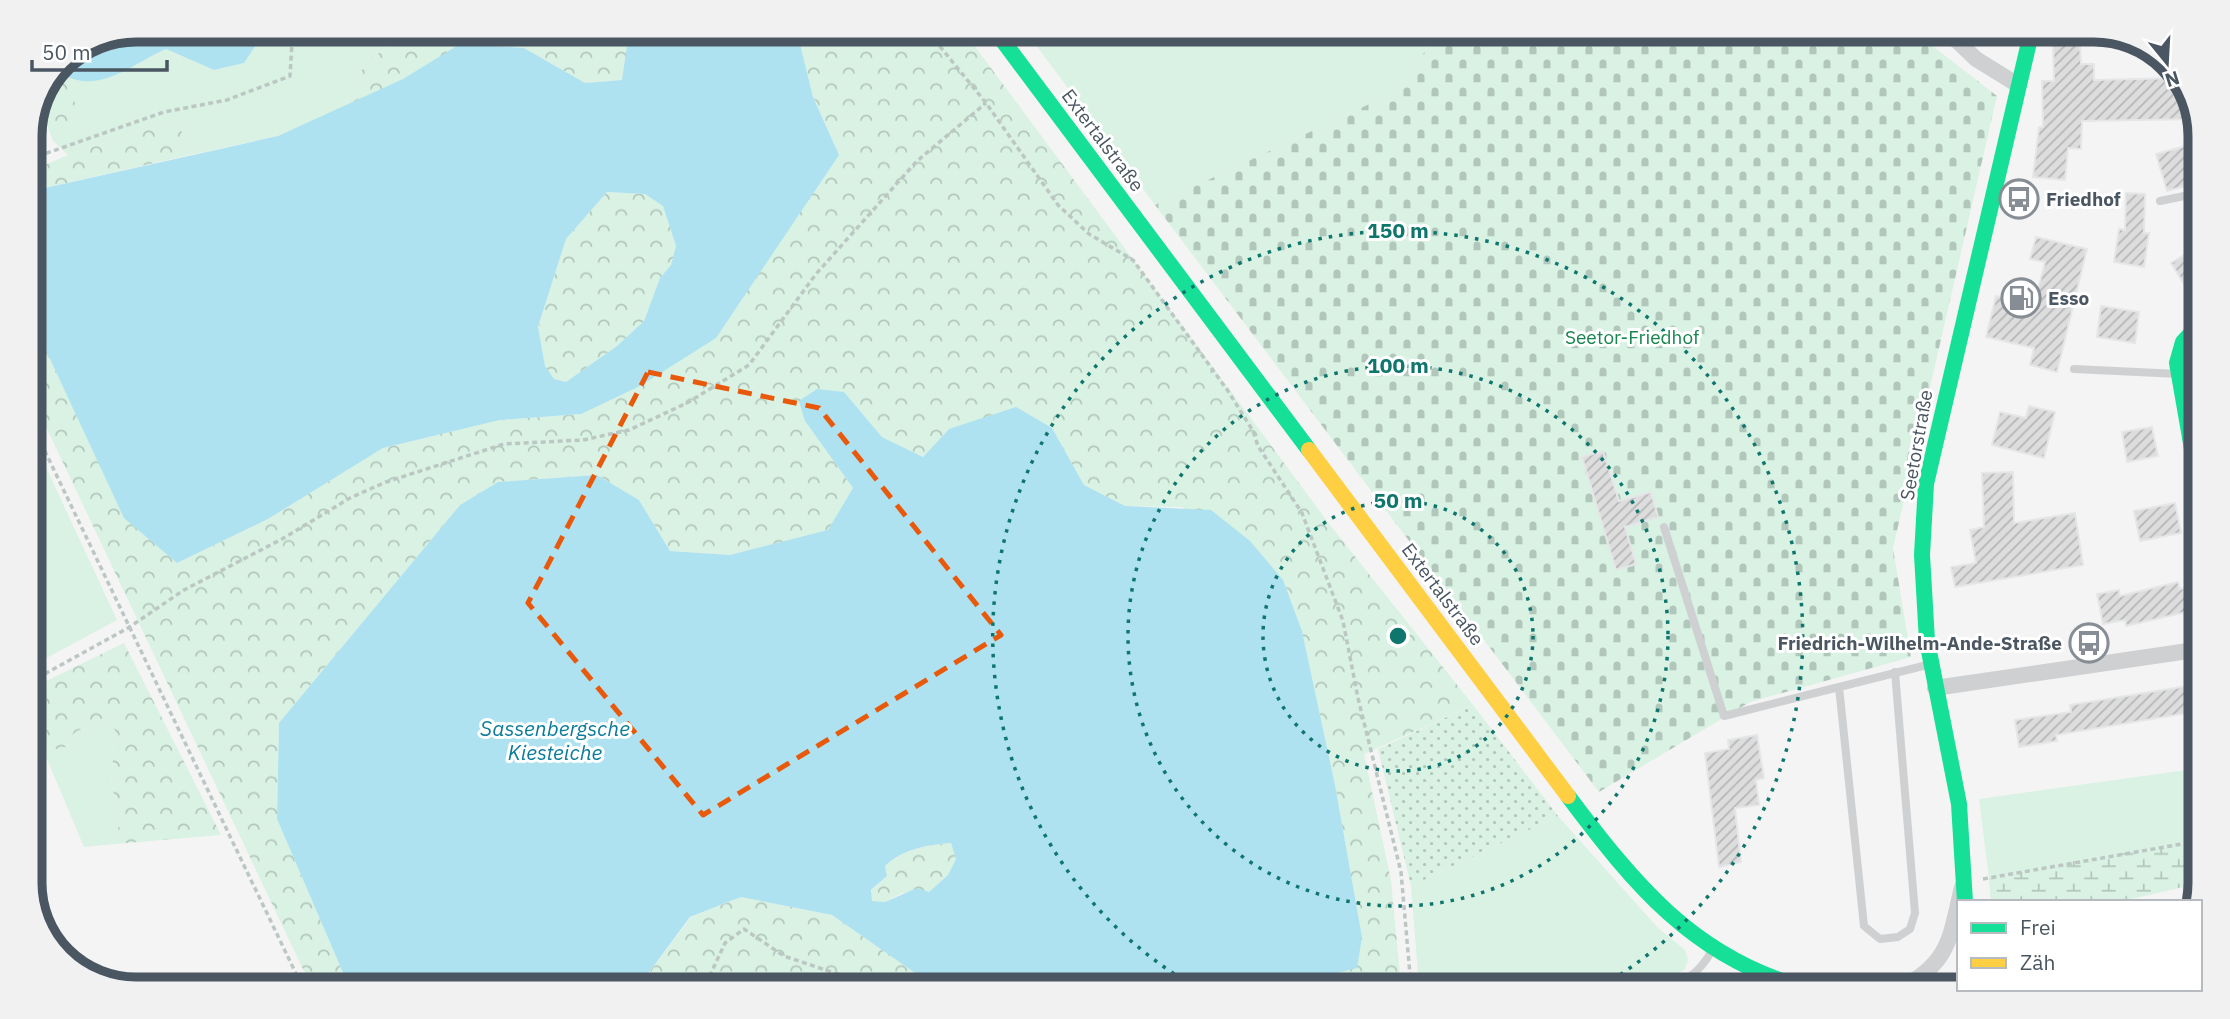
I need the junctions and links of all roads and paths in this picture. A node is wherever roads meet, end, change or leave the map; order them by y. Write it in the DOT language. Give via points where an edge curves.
graph roads {
  1 [pos="936,42"];
  2 [pos="1004,42"];
  3 [pos="1958,42"];
  4 [pos="2029,42"];
  5 [pos="292,43"];
  6 [pos="2018,85"];
  7 [pos="986,103"];
  8 [pos="42,155"];
  9 [pos="2188,195"];
  10 [pos="2160,201"];
  11 [pos="2188,334"];
  12 [pos="2074,369"];
  13 [pos="2179,374"];
  14 [pos="2188,426"];
  15 [pos="42,445"];
  16 [pos="1664,527"];
  17 [pos="128,628"];
  18 [pos="2188,651"];
  19 [pos="1931,664"];
  20 [pos="1895,672"];
  21 [pos="42,675"];
  22 [pos="1839,687"];
  23 [pos="1935,688"];
  24 [pos="2188,843"];
  25 [pos="1964,878"];
  26 [pos="1959,900"];
  27 [pos="1965,900"];
  28 [pos="1957,908"];
  29 [pos="1712,950"];
  30 [pos="298,977"];
  31 [pos="709,977"];
  32 [pos="846,977"];
  33 [pos="1410,977"];
  34 [pos="1690,977"];
  35 [pos="1769,977"];
  36 [pos="1920,977"];
  1 -- 7 [label="path"];
  2 -- 29 [label="street, Extertalstraße" via="1622,868 1662,912"];
  3 -- 6 [label="street"];
  4 -- 6 [label="street, Seetorstraße"];
  5 -- 8 [label="path" via="290,76 227,100 164,112"];
  6 -- 19 [label="street, Seetorstraße" via="1926,484 1922,555"];
  7 -- 17 [label="path" via="917,161 816,274 749,365 687,403 629,430 583,440 504,444 386,482 184,590"];
  7 -- 33 [label="path" via="1058,205 1089,234 1133,260 1228,391 1302,513 1343,621 1380,779 1401,872"];
  9 -- 10 [label="lane"];
  11 -- 13 [label="street" via="2179,350"];
  12 -- 13 [label="lane"];
  13 -- 14 [label="street"];
  15 -- 17 [label="path"];
  16 -- 22 [label="lane" via="1724,716"];
  17 -- 21 [label="path"];
  17 -- 30 [label="path"];
  18 -- 23 [label="street"];
  19 -- 20 [label="lane"];
  19 -- 23 [label="street, Seetorstraße"];
  20 -- 22 [label="lane"];
  20 -- 22 [label="lane" via="1915,913 1910,929 1898,937 1880,939 1864,926"];
  23 -- 25 [label="street, Seetorstraße" via="1959,804"];
  24 -- 25 [label="path" via="1989,879"];
  25 -- 26 [label="street"];
  25 -- 27 [label="street, Seetorstraße"];
  28 -- 36 [label="street" via="1948,946"];
  29 -- 34 [label="lane" via="1702,969"];
  29 -- 35 [label="street, Extertalstraße"];
  31 -- 32 [label="path" via="725,943 744,929 784,956"];
}
